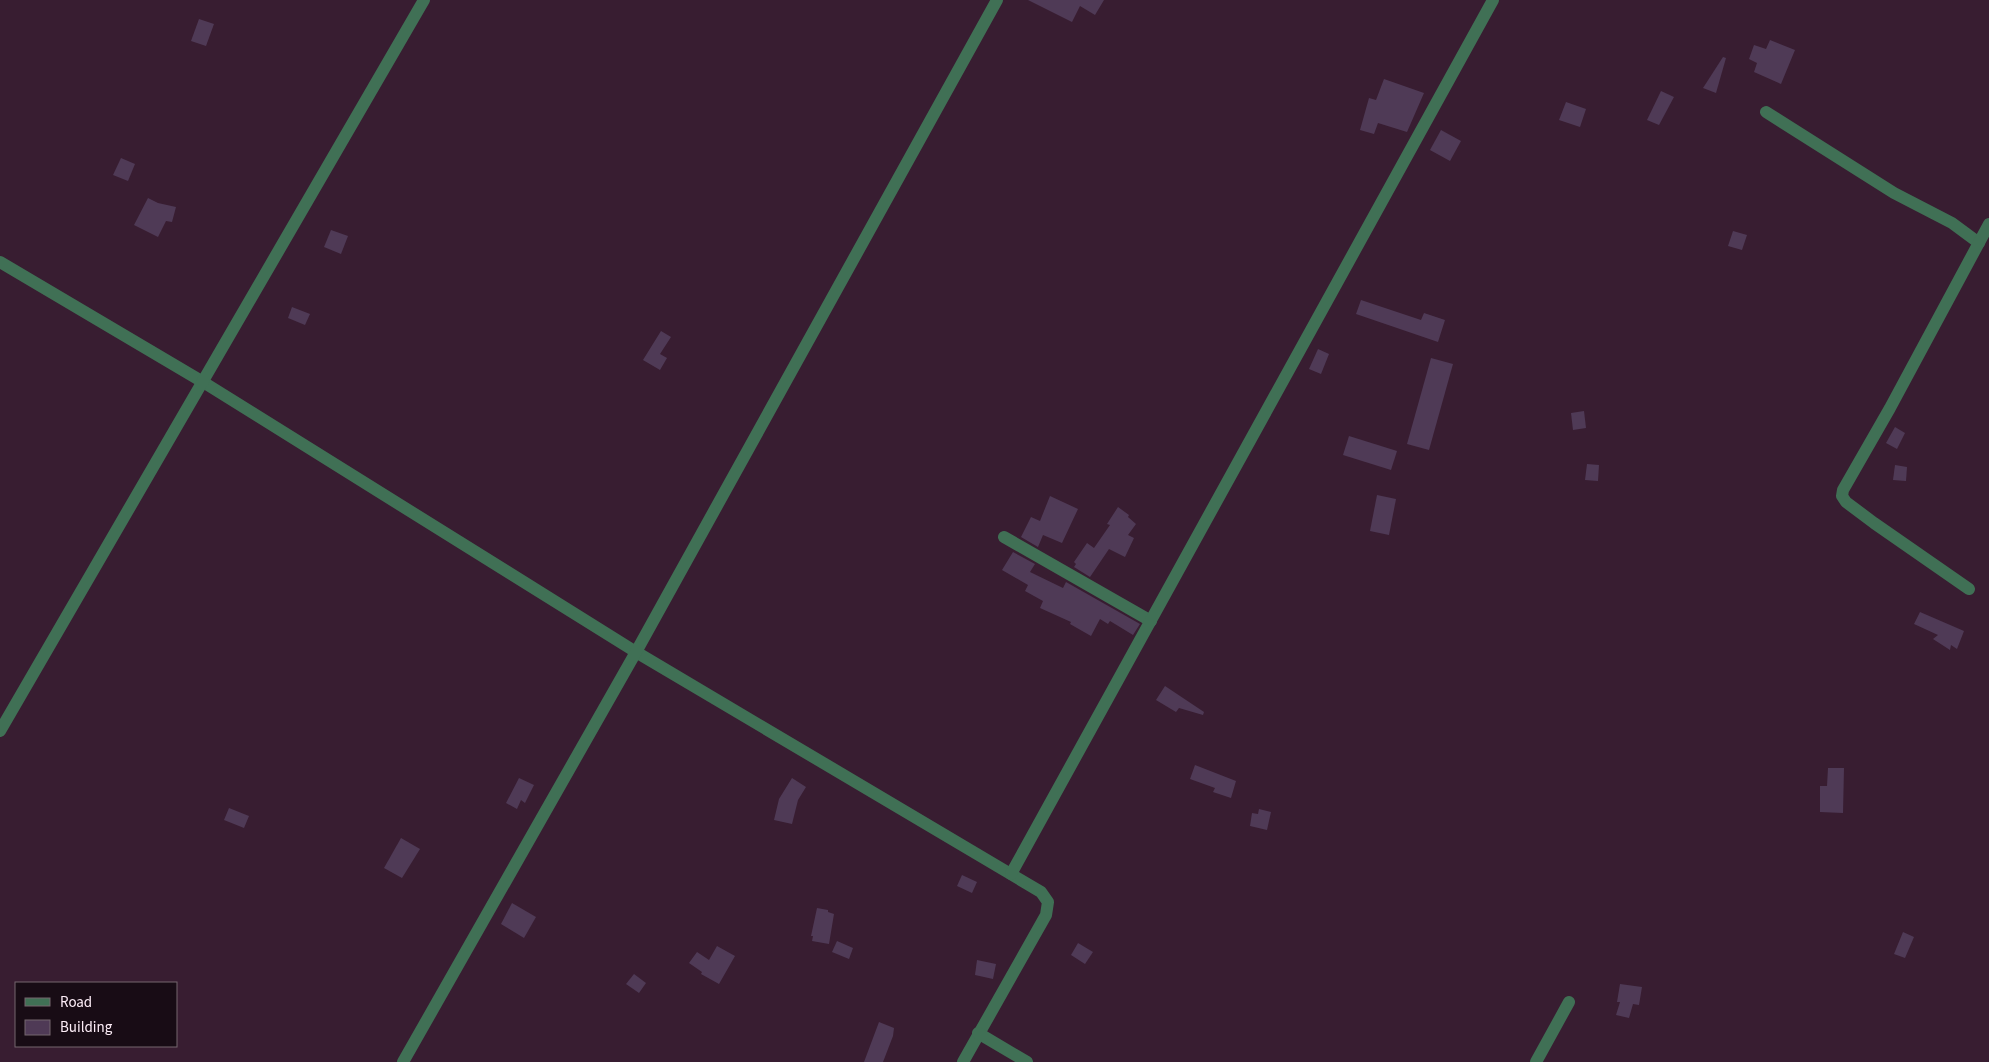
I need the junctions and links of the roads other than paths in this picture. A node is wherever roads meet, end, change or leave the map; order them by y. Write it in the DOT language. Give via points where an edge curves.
graph roads {
  1 [pos="424,0"];
  2 [pos="997,0"];
  3 [pos="1493,0"];
  4 [pos="1766,112"];
  5 [pos="1989,224"];
  6 [pos="1979,243"];
  7 [pos="0,262"];
  8 [pos="203,382"];
  9 [pos="1004,536"];
  10 [pos="1969,589"];
  11 [pos="1151,621"];
  12 [pos="636,652"];
  13 [pos="0,731"];
  14 [pos="1011,874"];
  15 [pos="1569,1002"];
  16 [pos="978,1033"];
  17 [pos="403,1062"];
  18 [pos="963,1062"];
  19 [pos="1027,1062"];
  20 [pos="1536,1062"];
  1 -- 8 [label="street"];
  2 -- 12 [label="street"];
  3 -- 11 [label="street"];
  4 -- 6 [label="street" via="1894,193 1952,223"];
  5 -- 6 [label="street"];
  6 -- 10 [label="street" via="1842,496 1874,523"];
  7 -- 8 [label="street"];
  8 -- 12 [label="street"];
  8 -- 13 [label="street"];
  9 -- 11 [label="street"];
  11 -- 14 [label="street"];
  12 -- 14 [label="street"];
  12 -- 17 [label="street"];
  14 -- 16 [label="street" via="1041,892 1048,902 1046,915"];
  15 -- 20 [label="street"];
  16 -- 18 [label="street"];
  16 -- 19 [label="street"];
}
